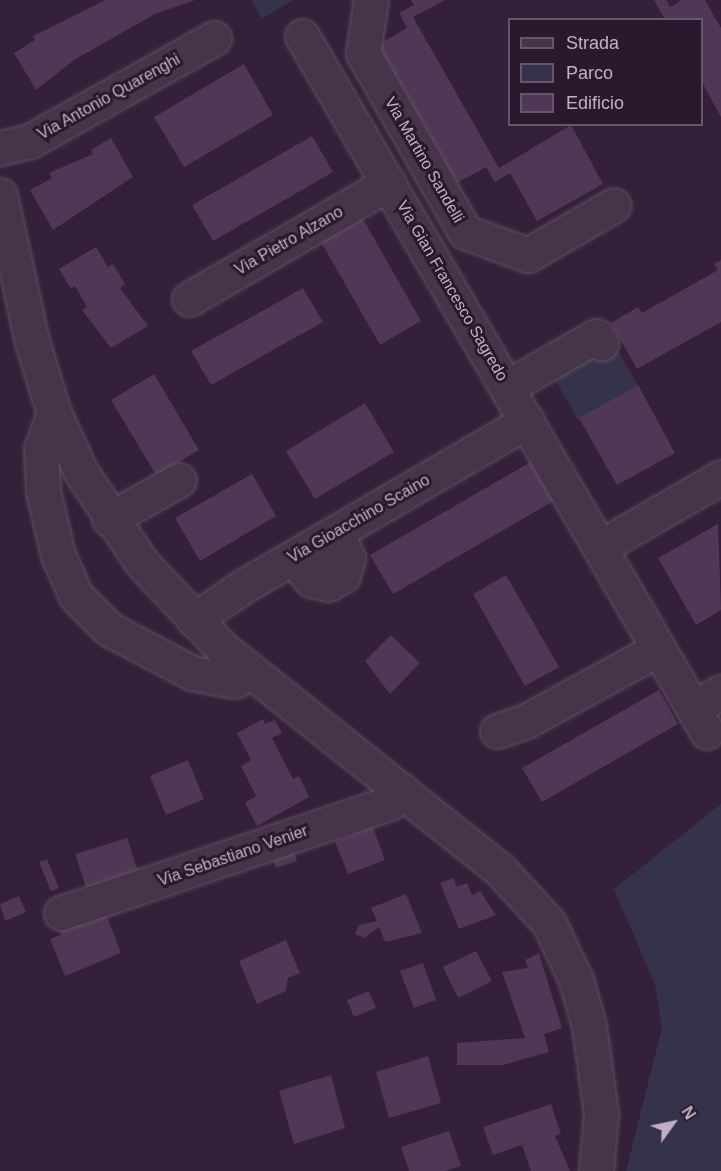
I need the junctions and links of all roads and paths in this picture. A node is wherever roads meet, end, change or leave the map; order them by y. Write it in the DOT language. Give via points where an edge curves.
graph roads {
  1 [pos="371,0"];
  2 [pos="302,36"];
  3 [pos="214,38"];
  4 [pos="363,53"];
  5 [pos="326,75"];
  6 [pos="0,148"];
  7 [pos="389,183"];
  8 [pos="0,195"];
  9 [pos="614,205"];
  10 [pos="189,298"];
  11 [pos="601,343"];
  12 [pos="507,387"];
  13 [pos="54,413"];
  14 [pos="527,421"];
  15 [pos="721,477"];
  16 [pos="179,480"];
  17 [pos="109,519"];
  18 [pos="600,548"];
  19 [pos="194,620"];
  20 [pos="658,649"];
  21 [pos="251,672"];
  22 [pos="721,692"];
  23 [pos="497,731"];
  24 [pos="400,789"];
  25 [pos="61,913"];
  26 [pos="596,1171"];
  1 -- 4 [label="street"];
  2 -- 5 [label="street, Via Gian Francesco Sagredo"];
  3 -- 6 [label="street, Via Antonio Quarenghi" via="30,141"];
  4 -- 5 [label="street"];
  4 -- 9 [label="street, Via Martino Sandelli" via="465,232 528,255"];
  5 -- 7 [label="street, Via Gian Francesco Sagredo"];
  7 -- 10 [label="street, Via Pietro Alzano" via="270,265"];
  7 -- 12 [label="street, Via Gian Francesco Sagredo"];
  8 -- 13 [label="street" via="32,342"];
  11 -- 12 [label="street" via="596,336"];
  12 -- 14 [label="street, Via Gian Francesco Sagredo"];
  13 -- 17 [label="street"];
  13 -- 21 [label="street" via="41,448 43,491 58,555 76,596 109,629 192,673 234,681"];
  14 -- 18 [label="street, Via Gian Francesco Sagredo"];
  14 -- 19 [label="street, Via Gioacchino Scaino"];
  15 -- 18 [label="street"];
  16 -- 17 [label="street"];
  17 -- 19 [label="street"];
  18 -- 20 [label="street, Via Gian Francesco Sagredo"];
  19 -- 21 [label="street"];
  20 -- 22 [label="street, Via Gian Francesco Sagredo" via="700,720"];
  20 -- 23 [label="street" via="526,721"];
  21 -- 24 [label="street"];
  24 -- 25 [label="street, Via Sebastiano Venier" via="389,803"];
  24 -- 26 [label="street" via="519,889 549,923 562,947 576,980 597,1069 601,1114"];
}
